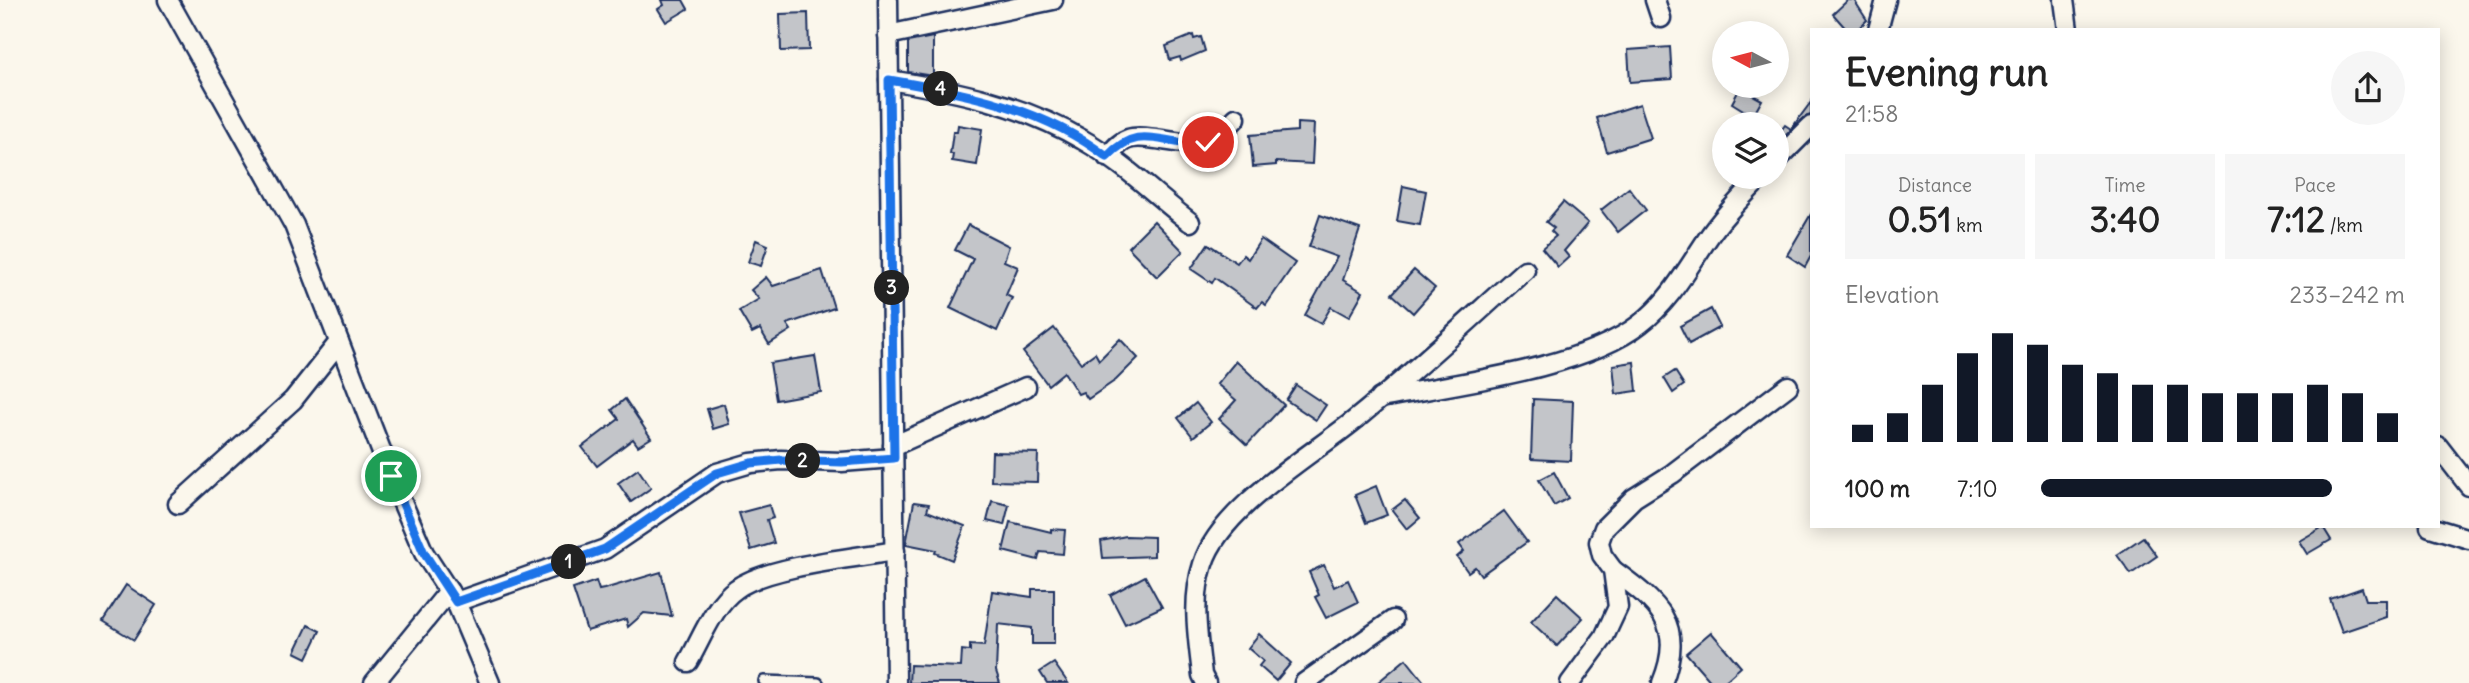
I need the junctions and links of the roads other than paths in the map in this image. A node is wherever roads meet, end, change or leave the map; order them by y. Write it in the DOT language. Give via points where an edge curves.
graph roads {
  1 [pos="168,0"];
  2 [pos="888,0"];
  3 [pos="1053,0"];
  4 [pos="1655,0"];
  5 [pos="1886,0"];
  6 [pos="2064,0"];
  7 [pos="1661,18"];
  8 [pos="1879,28"];
  9 [pos="2068,28"];
  10 [pos="888,35"];
  11 [pos="889,80"];
  12 [pos="1236,118"];
  13 [pos="1810,127"];
  14 [pos="1789,148"];
  15 [pos="1107,157"];
  16 [pos="1751,189"];
  17 [pos="1190,222"];
  18 [pos="1525,270"];
  19 [pos="339,342"];
  20 [pos="1788,386"];
  21 [pos="1026,387"];
  22 [pos="1380,398"];
  23 [pos="2440,449"];
  24 [pos="893,452"];
  25 [pos="2469,486"];
  26 [pos="177,504"];
  27 [pos="2433,528"];
  28 [pos="2469,539"];
  29 [pos="895,551"];
  30 [pos="1613,570"];
  31 [pos="452,596"];
  32 [pos="1393,620"];
  33 [pos="688,662"];
  34 [pos="764,681"];
  35 [pos="374,683"];
  36 [pos="490,683"];
  37 [pos="818,683"];
  38 [pos="896,683"];
  39 [pos="1206,683"];
  40 [pos="1304,683"];
  41 [pos="1570,683"];
  42 [pos="1662,683"];
  1 -- 19 [label="street" via="294,225"];
  2 -- 10 [label="street"];
  3 -- 10 [label="street"];
  4 -- 7 [label="street"];
  5 -- 8 [label="street"];
  6 -- 9 [label="street"];
  10 -- 11 [label="street"];
  11 -- 15 [label="street" via="1011,106 1047,120"];
  11 -- 24 [label="street"];
  12 -- 15 [label="street" via="1208,142 1194,145 1139,137 1127,139"];
  13 -- 14 [label="street"];
  15 -- 17 [label="street"];
  16 -- 22 [label="street" via="1706,240 1685,277 1640,324 1596,349 1516,372"];
  18 -- 22 [label="street"];
  19 -- 26 [label="street" via="293,400"];
  19 -- 31 [label="street" via="424,553"];
  20 -- 30 [label="street" via="1634,498 1604,528 1598,542"];
  21 -- 24 [label="street"];
  22 -- 39 [label="street" via="1244,505 1203,561 1195,602"];
  23 -- 25 [label="street"];
  24 -- 29 [label="street"];
  24 -- 31 [label="street" via="842,462 751,463 717,473 605,549"];
  27 -- 28 [label="street"];
  29 -- 33 [label="street" via="780,572 735,589"];
  29 -- 38 [label="street"];
  30 -- 41 [label="street" via="1618,607 1604,637"];
  30 -- 42 [label="street" via="1664,614 1673,651"];
  31 -- 35 [label="street"];
  31 -- 36 [label="street"];
  32 -- 40 [label="street"];
  34 -- 37 [label="lane"];
}
